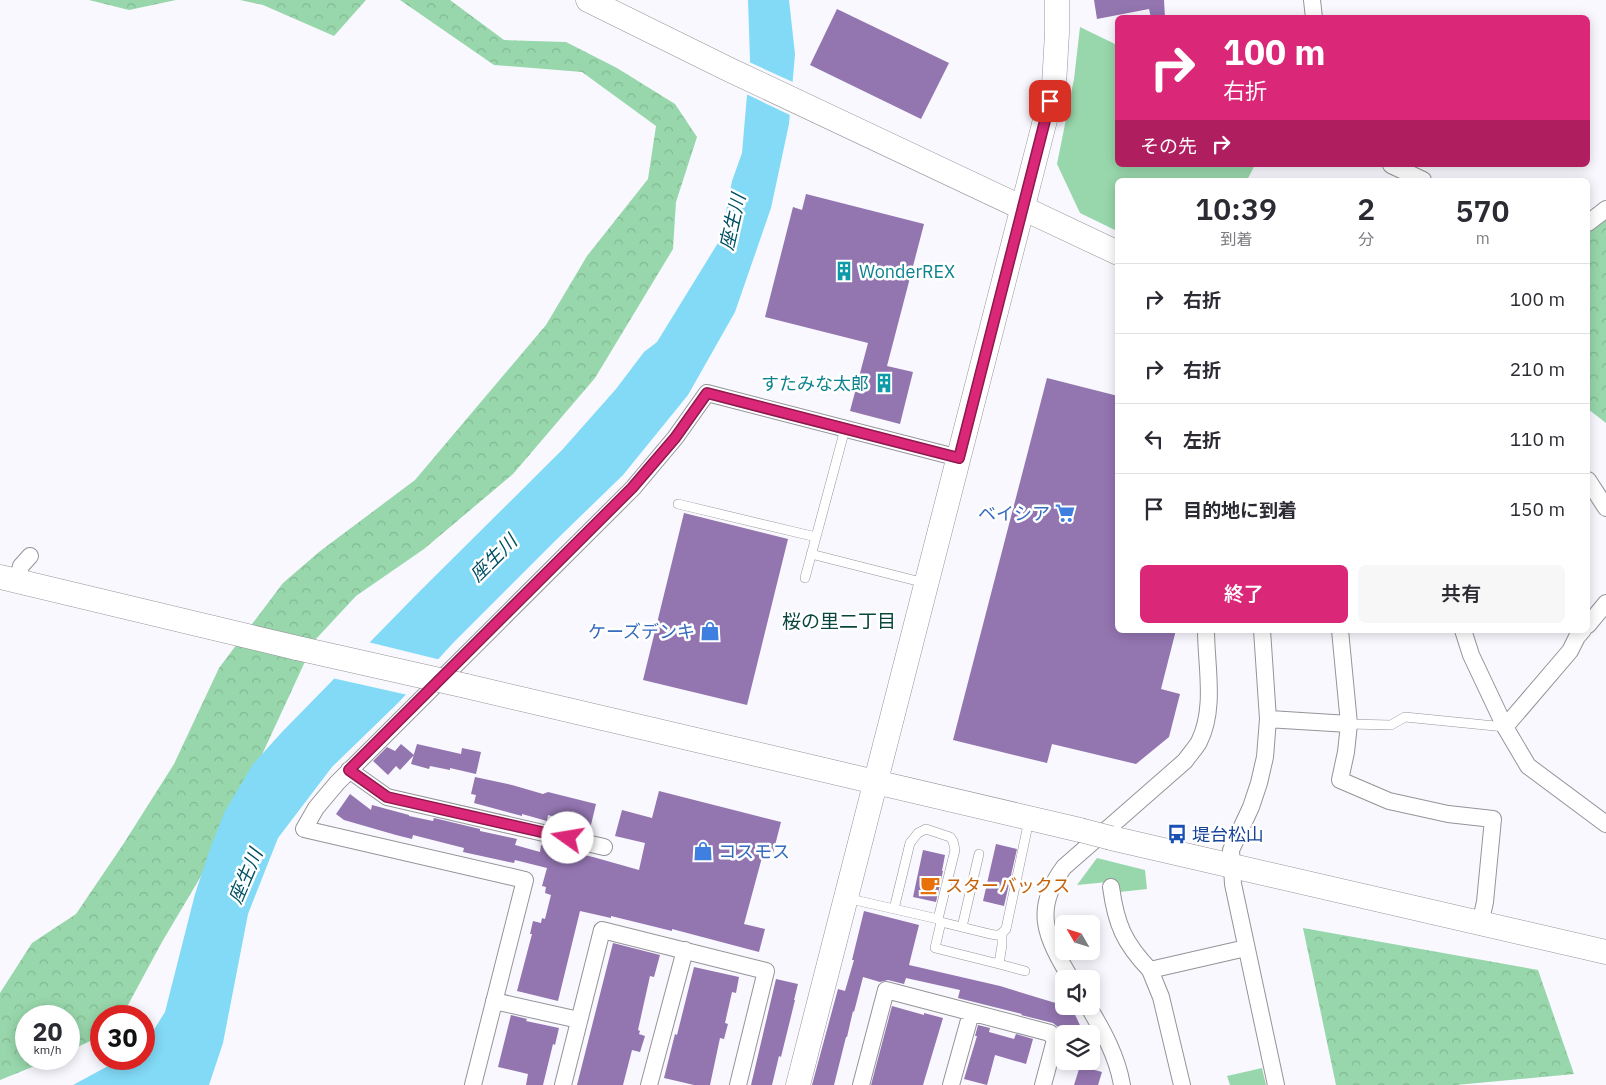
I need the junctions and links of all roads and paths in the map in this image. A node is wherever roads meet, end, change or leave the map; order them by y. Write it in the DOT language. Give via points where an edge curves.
graph roads {
  1 [pos="588,0"];
  2 [pos="1057,0"];
  3 [pos="1312,0"];
  4 [pos="1314,15"];
  5 [pos="1395,167"];
  6 [pos="1418,178"];
  7 [pos="1023,208"];
  8 [pos="1606,209"];
  9 [pos="1590,221"];
  10 [pos="1115,252"];
  11 [pos="845,428"];
  12 [pos="959,458"];
  13 [pos="1590,483"];
  14 [pos="678,504"];
  15 [pos="1606,508"];
  16 [pos="816,537"];
  17 [pos="811,554"];
  18 [pos="30,556"];
  19 [pos="805,578"];
  20 [pos="8,579"];
  21 [pos="926,583"];
  22 [pos="1606,603"];
  23 [pos="1590,623"];
  24 [pos="1206,633"];
  25 [pos="1262,633"];
  26 [pos="1340,633"];
  27 [pos="1464,633"];
  28 [pos="1580,633"];
  29 [pos="1268,718"];
  30 [pos="1349,724"];
  31 [pos="1505,727"];
  32 [pos="349,770"];
  33 [pos="875,782"];
  34 [pos="1037,816"];
  35 [pos="1606,824"];
  36 [pos="604,847"];
  37 [pos="979,854"];
  38 [pos="1232,865"];
  39 [pos="1110,888"];
  40 [pos="846,898"];
  41 [pos="894,909"];
  42 [pos="939,921"];
  43 [pos="1480,924"];
  44 [pos="962,927"];
  45 [pos="1002,934"];
  46 [pos="1246,948"];
  47 [pos="685,950"];
  48 [pos="1606,952"];
  49 [pos="999,964"];
  50 [pos="1066,970"];
  51 [pos="1150,970"];
  52 [pos="1025,971"];
  53 [pos="494,1001"];
  54 [pos="971,1013"];
  55 [pos="1093,1015"];
  56 [pos="579,1020"];
  57 [pos="472,1085"];
  58 [pos="562,1085"];
  59 [pos="649,1085"];
  60 [pos="738,1085"];
  61 [pos="798,1085"];
  62 [pos="861,1085"];
  63 [pos="951,1085"];
  64 [pos="1043,1085"];
  65 [pos="1122,1085"];
  66 [pos="1182,1085"];
  67 [pos="1276,1085"];
  1 -- 7 [label="street"];
  2 -- 7 [label="street" via="1054,85"];
  3 -- 4 [label="street"];
  5 -- 6 [label="street"];
  7 -- 10 [label="street"];
  7 -- 12 [label="street"];
  8 -- 9 [label="street"];
  11 -- 12 [label="street"];
  11 -- 16 [label="lane"];
  11 -- 32 [label="street" via="707,393 675,438 627,494"];
  12 -- 21 [label="street"];
  13 -- 15 [label="street"];
  14 -- 16 [label="lane"];
  16 -- 17 [label="lane"];
  17 -- 19 [label="lane"];
  17 -- 21 [label="lane"];
  18 -- 20 [label="street"];
  20 -- 33 [label="street, bridge"];
  21 -- 33 [label="street"];
  22 -- 23 [label="street"];
  24 -- 50 [label="street" via="1209,701 1206,724 1198,743 1185,761 1064,867 1054,880 1045,909 1046,925 1049,938"];
  25 -- 29 [label="street"];
  26 -- 30 [label="street"];
  27 -- 31 [label="street"];
  28 -- 31 [label="street" via="1570,651"];
  29 -- 30 [label="street"];
  29 -- 38 [label="street" via="1260,783 1232,845"];
  30 -- 31 [label="lane" via="1391,725 1405,717"];
  30 -- 43 [label="street" via="1340,780 1389,801 1448,814 1493,819"];
  31 -- 35 [label="street" via="1528,766"];
  32 -- 36 [label="street" via="387,797"];
  32 -- 53 [label="street" via="316,808 304,829 525,880"];
  33 -- 34 [label="street"];
  33 -- 40 [label="street"];
  34 -- 38 [label="street, bridge" via="1111,838"];
  34 -- 45 [label="lane"];
  37 -- 44 [label="lane"];
  38 -- 43 [label="street"];
  38 -- 46 [label="street"];
  39 -- 51 [label="street" via="1123,936"];
  40 -- 41 [label="lane"];
  40 -- 61 [label="street"];
  41 -- 42 [label="lane"];
  41 -- 42 [label="lane" via="910,842 926,829 950,837 955,850"];
  42 -- 44 [label="lane"];
  42 -- 49 [label="lane" via="934,948"];
  43 -- 48 [label="street"];
  44 -- 45 [label="lane"];
  45 -- 49 [label="lane"];
  46 -- 51 [label="street"];
  46 -- 67 [label="street"];
  47 -- 56 [label="street" via="602,930"];
  47 -- 59 [label="street"];
  47 -- 60 [label="street" via="766,971"];
  49 -- 52 [label="lane"];
  51 -- 66 [label="street" via="1161,997"];
  53 -- 56 [label="street"];
  53 -- 57 [label="street"];
  54 -- 62 [label="street" via="886,990"];
  54 -- 63 [label="street"];
  54 -- 64 [label="street" via="1050,1032 1055,1040"];
  55 -- 65 [label="street" via="1105,1034"];
  56 -- 58 [label="street"];
}
